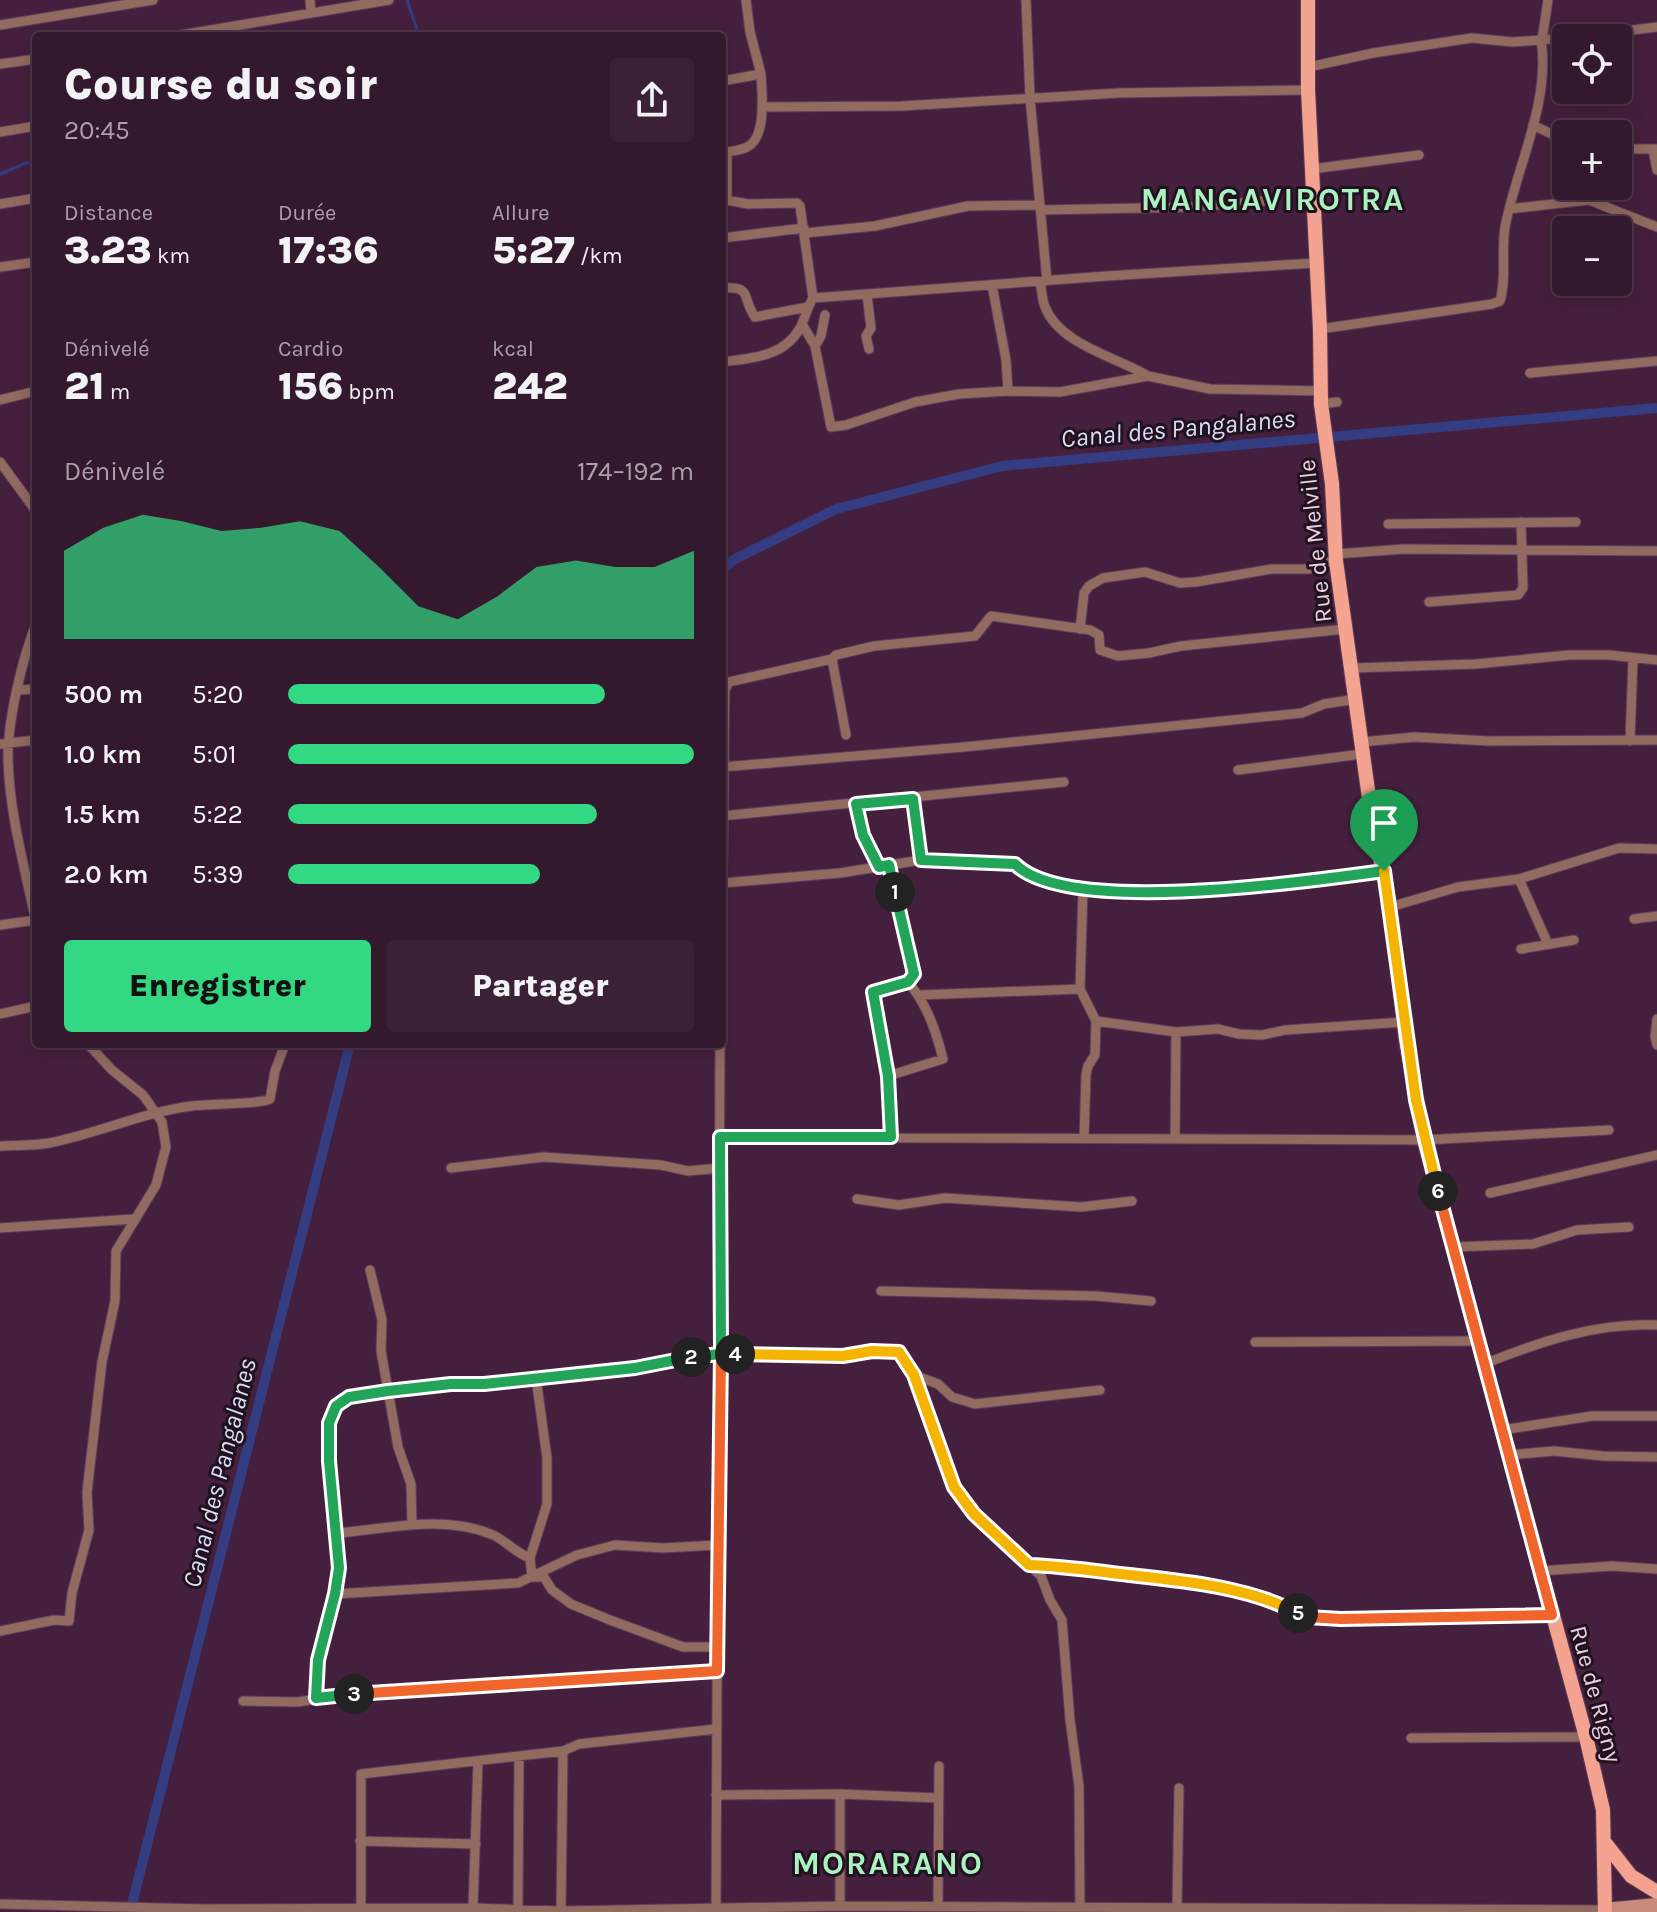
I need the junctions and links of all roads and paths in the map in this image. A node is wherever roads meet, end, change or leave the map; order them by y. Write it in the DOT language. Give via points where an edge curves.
graph roads {
  1 [pos="153,0"];
  2 [pos="310,0"];
  3 [pos="389,0"];
  4 [pos="746,0"];
  5 [pos="1026,0"];
  6 [pos="1308,0"];
  7 [pos="1548,0"];
  8 [pos="311,13"];
  9 [pos="0,25"];
  10 [pos="1657,27"];
  11 [pos="1632,30"];
  12 [pos="199,32"];
  13 [pos="1541,39"];
  14 [pos="1552,39"];
  15 [pos="32,60"];
  16 [pos="0,64"];
  17 [pos="1309,67"];
  18 [pos="761,74"];
  19 [pos="726,80"];
  20 [pos="1308,90"];
  21 [pos="1030,98"];
  22 [pos="763,107"];
  23 [pos="1533,125"];
  24 [pos="32,127"];
  25 [pos="0,132"];
  26 [pos="1552,134"];
  27 [pos="1632,149"];
  28 [pos="1655,149"];
  29 [pos="726,152"];
  30 [pos="1419,155"];
  31 [pos="1312,169"];
  32 [pos="1657,170"];
  33 [pos="32,199"];
  34 [pos="726,200"];
  35 [pos="1275,200"];
  36 [pos="0,204"];
  37 [pos="1040,208"];
  38 [pos="1509,209"];
  39 [pos="1657,227"];
  40 [pos="804,230"];
  41 [pos="726,238"];
  42 [pos="32,263"];
  43 [pos="1316,263"];
  44 [pos="0,267"];
  45 [pos="1044,282"];
  46 [pos="992,285"];
  47 [pos="726,288"];
  48 [pos="867,295"];
  49 [pos="810,303"];
  50 [pos="825,315"];
  51 [pos="802,324"];
  52 [pos="1320,329"];
  53 [pos="815,346"];
  54 [pos="869,349"];
  55 [pos="1657,361"];
  56 [pos="726,362"];
  57 [pos="1530,373"];
  58 [pos="1148,376"];
  59 [pos="1008,391"];
  60 [pos="32,392"];
  61 [pos="1322,398"];
  62 [pos="0,400"];
  63 [pos="1337,402"];
  64 [pos="0,462"];
  65 [pos="32,506"];
  66 [pos="1521,522"];
  67 [pos="1576,522"];
  68 [pos="1388,524"];
  69 [pos="1521,550"];
  70 [pos="1657,551"];
  71 [pos="1336,558"];
  72 [pos="1429,602"];
  73 [pos="1080,629"];
  74 [pos="1346,629"];
  75 [pos="32,634"];
  76 [pos="832,659"];
  77 [pos="1633,659"];
  78 [pos="1657,660"];
  79 [pos="1353,668"];
  80 [pos="726,686"];
  81 [pos="32,689"];
  82 [pos="19,690"];
  83 [pos="1357,699"];
  84 [pos="846,735"];
  85 [pos="1657,740"];
  86 [pos="32,741"];
  87 [pos="1630,741"];
  88 [pos="5,744"];
  89 [pos="1362,748"];
  90 [pos="726,767"];
  91 [pos="1238,770"];
  92 [pos="1064,782"];
  93 [pos="913,799"];
  94 [pos="856,804"];
  95 [pos="726,816"];
  96 [pos="1657,849"];
  97 [pos="921,860"];
  98 [pos="884,866"];
  99 [pos="1384,871"];
  100 [pos="1519,879"];
  101 [pos="726,881"];
  102 [pos="1083,889"];
  103 [pos="32,892"];
  104 [pos="1390,907"];
  105 [pos="1657,916"];
  106 [pos="1634,919"];
  107 [pos="32,921"];
  108 [pos="0,925"];
  109 [pos="1574,940"];
  110 [pos="1548,944"];
  111 [pos="1521,949"];
  112 [pos="908,982"];
  113 [pos="1080,989"];
  114 [pos="919,995"];
  115 [pos="32,1007"];
  116 [pos="0,1014"];
  117 [pos="1657,1019"];
  118 [pos="1096,1021"];
  119 [pos="1404,1022"];
  120 [pos="1176,1032"];
  121 [pos="1657,1045"];
  122 [pos="92,1048"];
  123 [pos="284,1048"];
  124 [pos="720,1048"];
  125 [pos="888,1076"];
  126 [pos="156,1113"];
  127 [pos="1609,1130"];
  128 [pos="720,1137"];
  129 [pos="891,1137"];
  130 [pos="1084,1139"];
  131 [pos="1175,1139"];
  132 [pos="1424,1140"];
  133 [pos="0,1146"];
  134 [pos="1657,1155"];
  135 [pos="451,1168"];
  136 [pos="719,1168"];
  137 [pos="1490,1193"];
  138 [pos="857,1199"];
  139 [pos="1132,1201"];
  140 [pos="133,1219"];
  141 [pos="1629,1227"];
  142 [pos="0,1228"];
  143 [pos="1453,1247"];
  144 [pos="370,1270"];
  145 [pos="881,1291"];
  146 [pos="1151,1301"];
  147 [pos="1657,1325"];
  148 [pos="1478,1341"];
  149 [pos="1255,1342"];
  150 [pos="721,1354"];
  151 [pos="1484,1364"];
  152 [pos="914,1375"];
  153 [pos="536,1378"];
  154 [pos="1100,1390"];
  155 [pos="388,1391"];
  156 [pos="1657,1416"];
  157 [pos="1502,1430"];
  158 [pos="1508,1455"];
  159 [pos="1657,1457"];
  160 [pos="412,1525"];
  161 [pos="338,1533"];
  162 [pos="717,1545"];
  163 [pos="530,1558"];
  164 [pos="1029,1565"];
  165 [pos="1657,1569"];
  166 [pos="1539,1571"];
  167 [pos="532,1577"];
  168 [pos="335,1594"];
  169 [pos="1552,1615"];
  170 [pos="0,1631"];
  171 [pos="717,1647"];
  172 [pos="717,1671"];
  173 [pos="316,1698"];
  174 [pos="243,1701"];
  175 [pos="716,1729"];
  176 [pos="1586,1737"];
  177 [pos="1411,1738"];
  178 [pos="563,1751"];
  179 [pos="519,1757"];
  180 [pos="478,1762"];
  181 [pos="939,1766"];
  182 [pos="1179,1788"];
  183 [pos="840,1794"];
  184 [pos="716,1795"];
  185 [pos="939,1798"];
  186 [pos="360,1841"];
  187 [pos="1605,1843"];
  188 [pos="476,1844"];
  189 [pos="1657,1892"];
  190 [pos="0,1904"];
  191 [pos="1657,1905"];
  192 [pos="840,1906"];
  193 [pos="938,1907"];
  194 [pos="1177,1907"];
  195 [pos="361,1908"];
  196 [pos="473,1908"];
  197 [pos="974,1909"];
  198 [pos="1084,1909"];
  199 [pos="204,1910"];
  200 [pos="518,1910"];
  201 [pos="716,1910"];
  202 [pos="1133,1910"];
  203 [pos="1288,1910"];
  204 [pos="1391,1910"];
  205 [pos="561,1911"];
  206 [pos="1605,1911"];
  1 -- 9 [label="street"];
  2 -- 8 [label="street"];
  3 -- 8 [label="street"];
  4 -- 18 [label="street"];
  5 -- 21 [label="street"];
  6 -- 17 [label="main road, Rue de Melville"];
  7 -- 13 [label="street"];
  8 -- 12 [label="street"];
  10 -- 11 [label="street"];
  13 -- 14 [label="street"];
  13 -- 17 [label="street" via="1447,41"];
  13 -- 23 [label="street" via="1545,60"];
  15 -- 16 [label="street"];
  17 -- 20 [label="main road, Rue de Melville"];
  18 -- 19 [label="street"];
  18 -- 22 [label="street"];
  20 -- 21 [label="street"];
  20 -- 31 [label="main road, Rue de Melville"];
  21 -- 22 [label="street"];
  21 -- 37 [label="street"];
  22 -- 29 [label="street" via="752,144"];
  23 -- 26 [label="street"];
  23 -- 38 [label="street"];
  24 -- 25 [label="street"];
  27 -- 28 [label="street"];
  28 -- 32 [label="street"];
  30 -- 31 [label="street"];
  31 -- 43 [label="main road, Rue de Melville"];
  33 -- 36 [label="street"];
  34 -- 40 [label="street" via="797,203"];
  35 -- 37 [label="street" via="1192,207"];
  37 -- 40 [label="street" via="968,206 875,226"];
  37 -- 45 [label="street"];
  38 -- 39 [label="street" via="1589,200"];
  38 -- 52 [label="street" via="1500,301"];
  40 -- 41 [label="street"];
  40 -- 49 [label="street"];
  42 -- 44 [label="street"];
  43 -- 45 [label="street"];
  43 -- 52 [label="main road, Rue de Melville"];
  45 -- 46 [label="street"];
  45 -- 58 [label="street" via="1046,309 1062,328 1101,356"];
  46 -- 48 [label="street"];
  46 -- 59 [label="street"];
  47 -- 49 [label="street" via="745,292 755,317"];
  48 -- 49 [label="street"];
  48 -- 54 [label="street"];
  49 -- 51 [label="street"];
  50 -- 53 [label="street"];
  51 -- 53 [label="street"];
  51 -- 56 [label="street" via="779,350"];
  52 -- 61 [label="main road, Rue de Melville"];
  53 -- 59 [label="street" via="831,427 915,402"];
  55 -- 57 [label="street"];
  58 -- 59 [label="street" via="1060,392"];
  58 -- 61 [label="street" via="1210,389"];
  60 -- 62 [label="street"];
  61 -- 63 [label="street"];
  61 -- 71 [label="main road, Rue de Melville"];
  64 -- 65 [label="street"];
  66 -- 67 [label="street"];
  66 -- 68 [label="street"];
  66 -- 69 [label="street"];
  69 -- 70 [label="street"];
  69 -- 71 [label="street" via="1404,549"];
  69 -- 72 [label="street" via="1523,588 1518,595"];
  71 -- 73 [label="street" via="1309,569 1272,569 1196,582 1180,583 1145,572 1103,578 1084,593"];
  71 -- 74 [label="main road, Rue de Melville"];
  73 -- 74 [label="street" via="1095,631 1100,650 1118,656"];
  73 -- 76 [label="street" via="991,616 975,636 874,646"];
  74 -- 79 [label="main road, Rue de Melville"];
  75 -- 82 [label="street"];
  76 -- 80 [label="street"];
  76 -- 84 [label="street"];
  77 -- 78 [label="street"];
  77 -- 79 [label="street" via="1569,655"];
  77 -- 87 [label="street"];
  79 -- 83 [label="main road, Rue de Melville"];
  81 -- 82 [label="street"];
  82 -- 88 [label="street"];
  83 -- 89 [label="main road, Rue de Melville"];
  83 -- 90 [label="street" via="1302,713"];
  85 -- 87 [label="street"];
  86 -- 88 [label="street"];
  87 -- 89 [label="street" via="1414,737"];
  88 -- 103 [label="street"];
  89 -- 91 [label="street"];
  89 -- 99 [label="main road, Rue de Rigny"];
  92 -- 93 [label="street"];
  93 -- 94 [label="street"];
  93 -- 97 [label="street"];
  94 -- 95 [label="street"];
  94 -- 98 [label="street" via="863,835"];
  96 -- 100 [label="street" via="1619,848"];
  97 -- 98 [label="street"];
  97 -- 102 [label="street" via="1015,864 1025,874"];
  98 -- 101 [label="street"];
  98 -- 112 [label="street" via="914,974"];
  99 -- 102 [label="street" via="1232,889"];
  99 -- 104 [label="main road, Rue de Rigny"];
  100 -- 104 [label="street" via="1458,887"];
  100 -- 110 [label="street"];
  102 -- 113 [label="street"];
  104 -- 119 [label="main road, Rue de Rigny"];
  105 -- 106 [label="street"];
  107 -- 108 [label="street"];
  109 -- 110 [label="street"];
  110 -- 111 [label="street"];
  112 -- 114 [label="street"];
  112 -- 125 [label="street" via="873,992"];
  113 -- 114 [label="street"];
  113 -- 118 [label="street"];
  114 -- 125 [label="street" via="943,1059"];
  115 -- 116 [label="street"];
  117 -- 121 [label="street"];
  118 -- 120 [label="street"];
  118 -- 130 [label="street" via="1095,1055 1086,1075"];
  119 -- 120 [label="street" via="1262,1035 1218,1029"];
  119 -- 132 [label="main road, Rue de Rigny"];
  120 -- 131 [label="street"];
  122 -- 126 [label="street"];
  123 -- 126 [label="street" via="270,1099 264,1103"];
  124 -- 128 [label="street"];
  125 -- 129 [label="street"];
  126 -- 133 [label="street" via="48,1144"];
  126 -- 140 [label="street" via="166,1147 156,1185"];
  127 -- 132 [label="street"];
  128 -- 129 [label="street"];
  128 -- 136 [label="street"];
  129 -- 130 [label="street"];
  130 -- 131 [label="street"];
  131 -- 132 [label="street"];
  132 -- 143 [label="main road, Rue de Rigny"];
  134 -- 137 [label="street"];
  135 -- 136 [label="street" via="544,1157 688,1171"];
  136 -- 150 [label="street"];
  138 -- 139 [label="street" via="899,1205 945,1198 1081,1207"];
  140 -- 142 [label="street"];
  140 -- 170 [label="street" via="116,1251 115,1301 102,1362 87,1492 89,1530 69,1621"];
  141 -- 143 [label="street" via="1577,1230 1533,1244"];
  143 -- 148 [label="main road, Rue de Rigny"];
  144 -- 155 [label="street" via="382,1320"];
  145 -- 146 [label="street"];
  147 -- 151 [label="street" via="1598,1328"];
  148 -- 149 [label="street"];
  148 -- 151 [label="main road, Rue de Rigny"];
  150 -- 152 [label="street" via="843,1356 891,1350 899,1352"];
  150 -- 153 [label="street"];
  150 -- 162 [label="street"];
  151 -- 157 [label="main road, Rue de Rigny"];
  152 -- 154 [label="street" via="975,1404"];
  152 -- 164 [label="street" via="954,1487 974,1514"];
  153 -- 155 [label="street"];
  153 -- 163 [label="street" via="547,1458 547,1504"];
  155 -- 160 [label="street" via="411,1484"];
  155 -- 161 [label="street" via="349,1397 336,1406 329,1423"];
  156 -- 157 [label="street" via="1592,1416"];
  157 -- 158 [label="main road, Rue de Rigny"];
  158 -- 159 [label="street" via="1554,1451"];
  158 -- 166 [label="main road, Rue de Rigny"];
  160 -- 161 [label="street"];
  160 -- 163 [label="street" via="466,1527 494,1535"];
  161 -- 168 [label="street"];
  162 -- 167 [label="street" via="615,1545 577,1555"];
  162 -- 171 [label="street"];
  163 -- 167 [label="street"];
  164 -- 169 [label="street" via="1178,1579 1274,1600 1307,1617"];
  164 -- 198 [label="street" via="1041,1576 1062,1620 1079,1786"];
  165 -- 166 [label="street"];
  166 -- 169 [label="main road, Rue de Rigny"];
  167 -- 168 [label="street" via="518,1583"];
  167 -- 171 [label="street" via="544,1577 571,1604 610,1620 683,1647"];
  168 -- 173 [label="street" via="318,1660"];
  169 -- 176 [label="main road, Rue de Rigny"];
  171 -- 172 [label="street"];
  172 -- 173 [label="street"];
  172 -- 175 [label="street"];
  173 -- 174 [label="street"];
  175 -- 178 [label="street" via="579,1744"];
  175 -- 184 [label="street"];
  176 -- 177 [label="street"];
  176 -- 187 [label="main road, Rue de Rigny"];
  178 -- 179 [label="street"];
  178 -- 205 [label="street"];
  179 -- 180 [label="street"];
  179 -- 200 [label="street"];
  180 -- 186 [label="street" via="361,1774"];
  180 -- 188 [label="street"];
  181 -- 185 [label="street"];
  182 -- 194 [label="street"];
  183 -- 184 [label="street"];
  183 -- 185 [label="street"];
  183 -- 192 [label="street"];
  184 -- 201 [label="street"];
  185 -- 193 [label="street"];
  186 -- 188 [label="street"];
  186 -- 195 [label="street"];
  187 -- 189 [label="main road" via="1631,1876"];
  187 -- 206 [label="main road, Rue de Rigny"];
  188 -- 196 [label="street"];
  190 -- 199 [label="street"];
  191 -- 206 [label="main road"];
  192 -- 193 [label="street"];
  192 -- 201 [label="street"];
  193 -- 197 [label="street"];
  194 -- 202 [label="street"];
  194 -- 203 [label="street"];
  195 -- 196 [label="street"];
  195 -- 199 [label="street"];
  196 -- 200 [label="street"];
  197 -- 198 [label="street"];
  198 -- 202 [label="street"];
  200 -- 205 [label="street"];
  201 -- 205 [label="street"];
  203 -- 204 [label="street"];
  204 -- 206 [label="street"];
}
